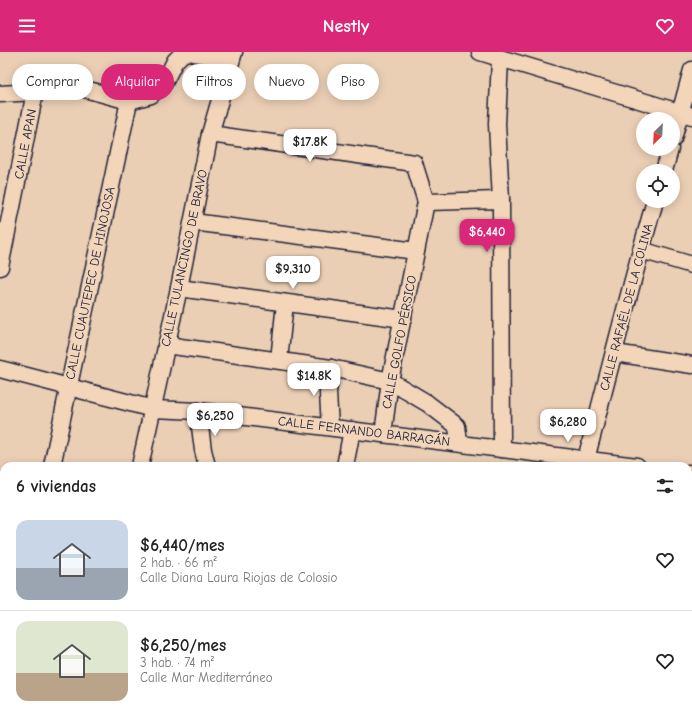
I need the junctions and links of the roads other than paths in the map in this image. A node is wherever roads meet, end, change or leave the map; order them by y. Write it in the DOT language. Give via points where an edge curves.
graph roads {
  1 [pos="188,52"];
  2 [pos="483,53"];
  3 [pos="233,56"];
  4 [pos="500,59"];
  5 [pos="692,70"];
  6 [pos="93,91"];
  7 [pos="12,93"];
  8 [pos="0,94"];
  9 [pos="33,100"];
  10 [pos="129,101"];
  11 [pos="686,114"];
  12 [pos="680,126"];
  13 [pos="210,134"];
  14 [pos="501,200"];
  15 [pos="426,202"];
  16 [pos="653,208"];
  17 [pos="193,222"];
  18 [pos="640,250"];
  19 [pos="416,251"];
  20 [pos="692,265"];
  21 [pos="0,267"];
  22 [pos="179,288"];
  23 [pos="285,303"];
  24 [pos="403,319"];
  25 [pos="166,345"];
  26 [pos="615,353"];
  27 [pos="279,360"];
  28 [pos="692,365"];
  29 [pos="331,368"];
  30 [pos="0,369"];
  31 [pos="390,381"];
  32 [pos="68,388"];
  33 [pos="154,409"];
  34 [pos="198,411"];
  35 [pos="330,427"];
  36 [pos="352,430"];
  37 [pos="383,434"];
  38 [pos="459,443"];
  39 [pos="502,449"];
  40 [pos="586,459"];
  41 [pos="53,462"];
  42 [pos="141,462"];
  43 [pos="209,462"];
  44 [pos="346,462"];
  45 [pos="608,462"];
  1 -- 3 [label="street"];
  1 -- 10 [label="street" via="175,61 164,83 151,95"];
  2 -- 4 [label="street"];
  3 -- 13 [label="street, CALLE TULANCINGO DE BRAVO"];
  4 -- 11 [label="street"];
  4 -- 14 [label="street" via="496,124"];
  5 -- 11 [label="street"];
  6 -- 10 [label="street"];
  7 -- 8 [label="street"];
  9 -- 21 [label="street, CALLE APAN"];
  10 -- 32 [label="street, CALLE CUAUTEPEC DE HINOJOSA"];
  11 -- 12 [label="street"];
  13 -- 15 [label="street" via="414,163"];
  13 -- 17 [label="street, CALLE TULANCINGO DE BRAVO"];
  14 -- 15 [label="street"];
  14 -- 39 [label="street"];
  15 -- 19 [label="street, CALLE GOLFO PÉRSICO"];
  16 -- 18 [label="street, CALLE RAFAÉL DE LA COLINA"];
  17 -- 19 [label="street"];
  17 -- 22 [label="street, CALLE TULANCINGO DE BRAVO"];
  18 -- 20 [label="street"];
  18 -- 26 [label="street, CALLE RAFAÉL DE LA COLINA"];
  19 -- 24 [label="street, CALLE GOLFO PÉRSICO"];
  22 -- 23 [label="street"];
  22 -- 25 [label="street, CALLE TULANCINGO DE BRAVO"];
  23 -- 24 [label="street"];
  23 -- 27 [label="street"];
  24 -- 31 [label="street, CALLE GOLFO PÉRSICO"];
  25 -- 27 [label="street"];
  25 -- 33 [label="street, CALLE TULANCINGO DE BRAVO"];
  26 -- 28 [label="street"];
  26 -- 40 [label="street, CALLE RAFAÉL DE LA COLINA"];
  27 -- 29 [label="street"];
  29 -- 31 [label="street"];
  29 -- 35 [label="street" via="328,393"];
  30 -- 32 [label="street, CALLE FERNANDO BARRAGÁN"];
  31 -- 37 [label="street, CALLE GOLFO PÉRSICO"];
  31 -- 38 [label="street" via="427,403 457,426"];
  32 -- 33 [label="street, CALLE FERNANDO BARRAGÁN"];
  32 -- 41 [label="street, CALLE CUAUTEPEC DE HINOJOSA"];
  33 -- 34 [label="street, CALLE FERNANDO BARRAGÁN"];
  33 -- 42 [label="street, CALLE TULANCINGO DE BRAVO"];
  34 -- 35 [label="street, CALLE FERNANDO BARRAGÁN"];
  34 -- 43 [label="street" via="203,450"];
  35 -- 36 [label="street, CALLE FERNANDO BARRAGÁN"];
  36 -- 37 [label="street, CALLE FERNANDO BARRAGÁN"];
  36 -- 44 [label="street"];
  37 -- 38 [label="street, CALLE FERNANDO BARRAGÁN"];
  38 -- 39 [label="street, CALLE FERNANDO BARRAGÁN"];
  39 -- 40 [label="street, CALLE FERNANDO BARRAGÁN"];
  40 -- 45 [label="street, CALLE FERNANDO BARRAGÁN"];
}
